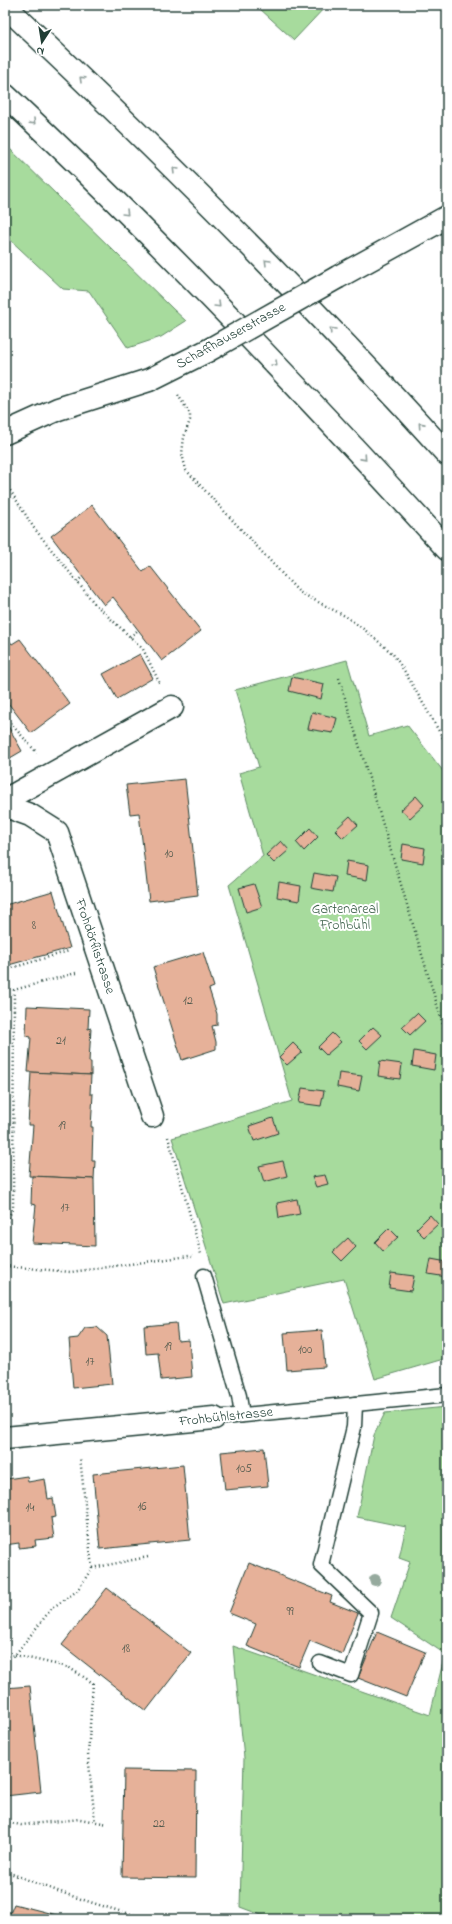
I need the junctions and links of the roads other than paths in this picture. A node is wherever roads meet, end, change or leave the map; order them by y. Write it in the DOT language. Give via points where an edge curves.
graph roads {
  1 [pos="5,6"];
  2 [pos="5,95"];
  3 [pos="447,217"];
  4 [pos="5,433"];
  5 [pos="447,454"];
  6 [pos="447,549"];
  7 [pos="172,707"];
  8 [pos="5,800"];
  9 [pos="5,806"];
  10 [pos="152,1116"];
  11 [pos="204,1276"];
  12 [pos="447,1395"];
  13 [pos="355,1404"];
  14 [pos="242,1415"];
  15 [pos="214,1418"];
  16 [pos="5,1438"];
  17 [pos="320,1664"];
  5 -- 1 [label="main road, one-way" via="294,290 160,155"];
  2 -- 6 [label="main road, one-way" via="114,200 248,336"];
  3 -- 4 [label="main road, Schaffhauserstrasse, bridge" via="164,372 132,386 58,409"];
  7 -- 8 [label="main road"];
  9 -- 10 [label="main road, Frohdörflistrasse" via="30,815 57,832"];
  11 -- 14 [label="lane" via="239,1396"];
  12 -- 13 [label="lane, Frohbühlstrasse"];
  13 -- 14 [label="lane, Frohbühlstrasse"];
  13 -- 17 [label="lane" via="354,1427 321,1565 371,1613 351,1675"];
  14 -- 15 [label="lane, Frohbühlstrasse"];
  15 -- 16 [label="main road, Frohbühlstrasse"];
}
